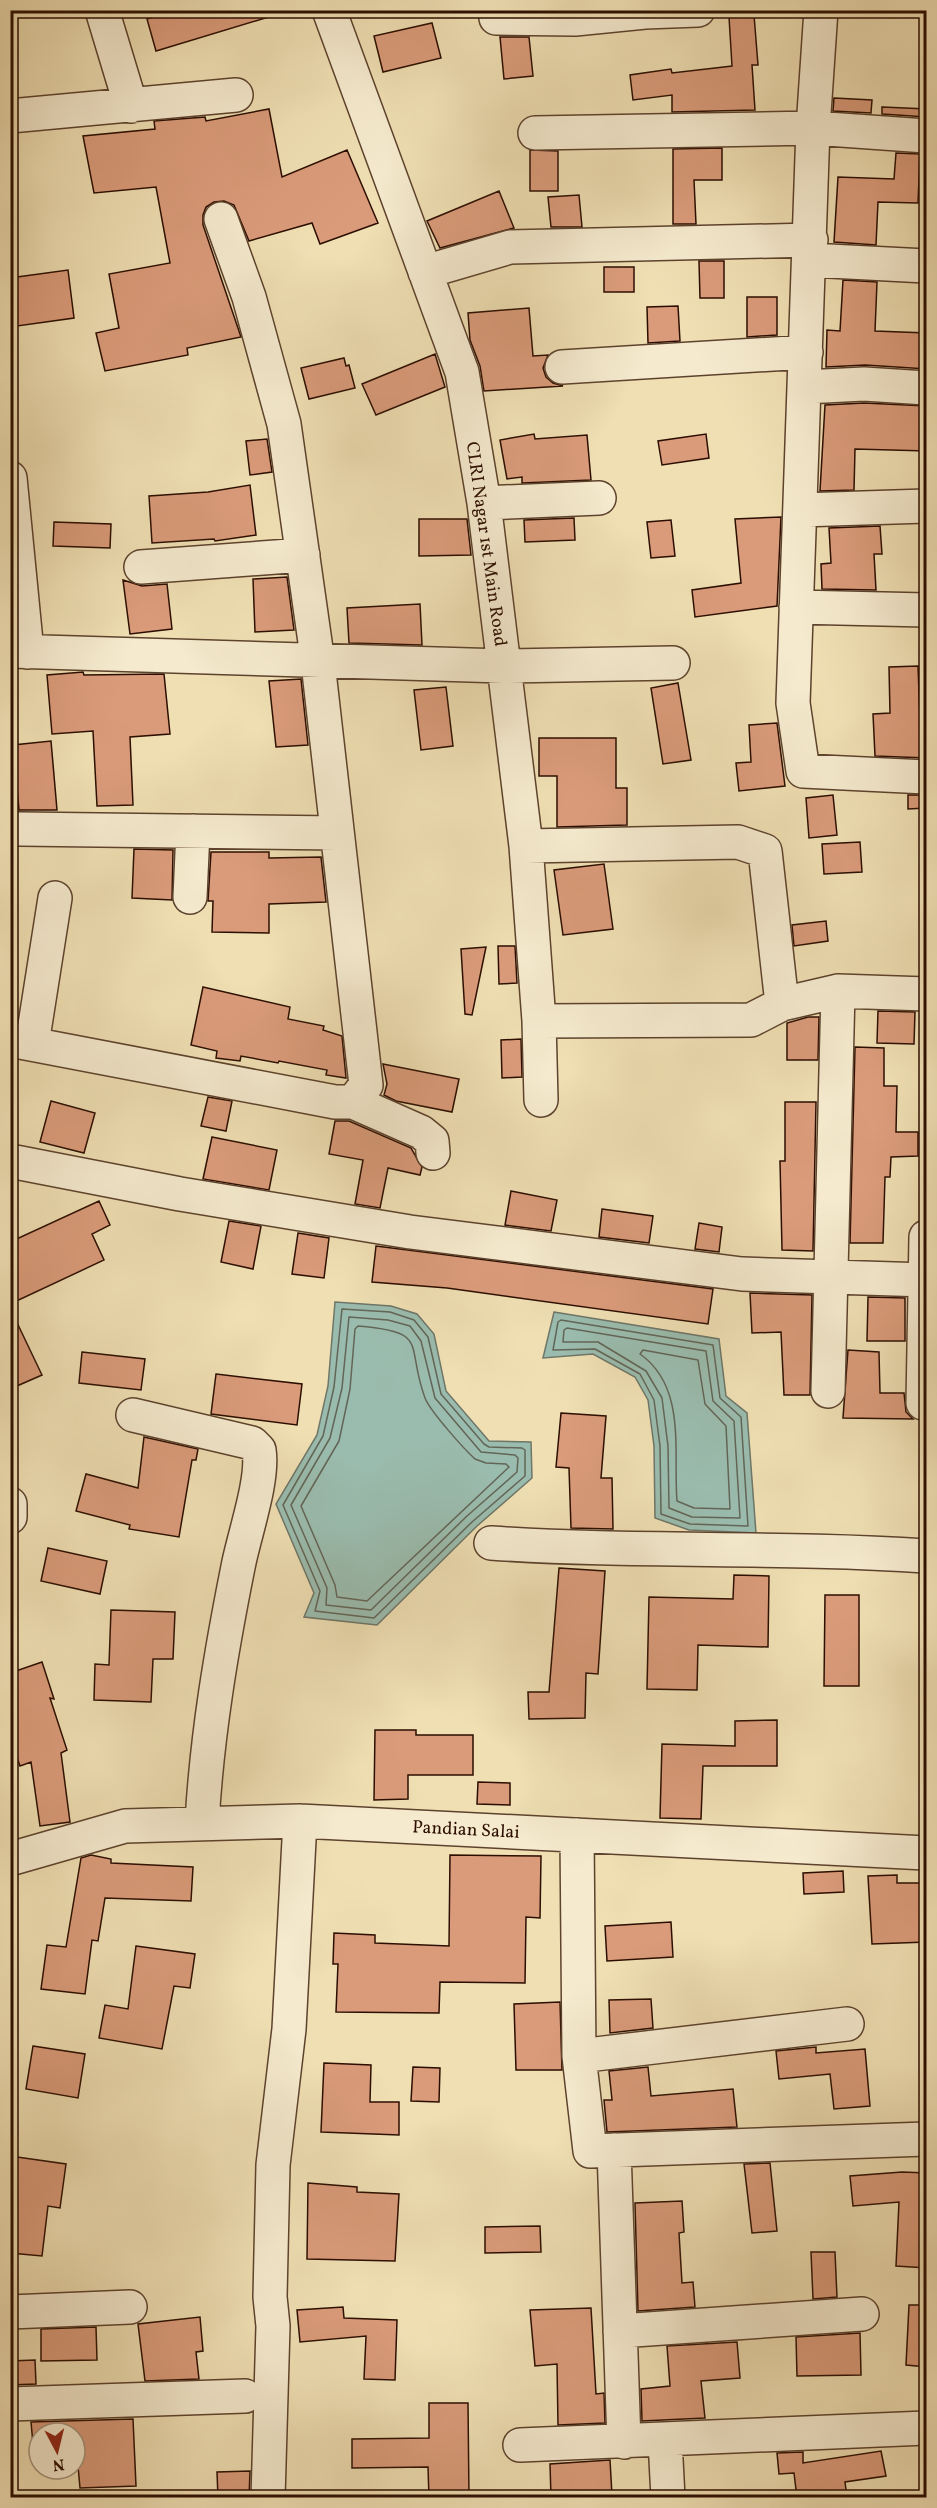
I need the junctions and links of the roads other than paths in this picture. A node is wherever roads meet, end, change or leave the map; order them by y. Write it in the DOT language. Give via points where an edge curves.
graph roads {
  1 [pos="102,10"];
  2 [pos="329,10"];
  3 [pos="698,10"];
  4 [pos="821,10"];
  5 [pos="574,15"];
  6 [pos="496,18"];
  7 [pos="236,95"];
  8 [pos="131,106"];
  9 [pos="10,116"];
  10 [pos="813,128"];
  11 [pos="535,133"];
  12 [pos="927,136"];
  13 [pos="221,219"];
  14 [pos="810,250"];
  15 [pos="927,266"];
  16 [pos="425,272"];
  17 [pos="806,352"];
  18 [pos="562,367"];
  19 [pos="805,387"];
  20 [pos="927,388"];
  21 [pos="10,478"];
  22 [pos="599,498"];
  23 [pos="484,503"];
  24 [pos="927,506"];
  25 [pos="800,510"];
  26 [pos="303,555"];
  27 [pos="141,567"];
  28 [pos="796,607"];
  29 [pos="927,610"];
  30 [pos="19,652"];
  31 [pos="318,663"];
  32 [pos="673,663"];
  33 [pos="503,666"];
  34 [pos="927,777"];
  35 [pos="20,829"];
  36 [pos="192,831"];
  37 [pos="337,833"];
  38 [pos="526,846"];
  39 [pos="190,897"];
  40 [pos="55,898"];
  41 [pos="838,991"];
  42 [pos="927,994"];
  43 [pos="782,1004"];
  44 [pos="539,1021"];
  45 [pos="21,1042"];
  46 [pos="541,1100"];
  47 [pos="353,1102"];
  48 [pos="434,1153"];
  49 [pos="10,1161"];
  50 [pos="927,1237"];
  51 [pos="831,1276"];
  52 [pos="926,1280"];
  53 [pos="828,1391"];
  54 [pos="923,1403"];
  55 [pos="133,1415"];
  56 [pos="10,1504"];
  57 [pos="10,1517"];
  58 [pos="491,1544"];
  59 [pos="927,1557"];
  60 [pos="300,1821"];
  61 [pos="202,1822"];
  62 [pos="577,1835"];
  63 [pos="927,1853"];
  64 [pos="10,1858"];
  65 [pos="847,2024"];
  66 [pos="579,2056"];
  67 [pos="927,2139"];
  68 [pos="614,2150"];
  69 [pos="130,2307"];
  70 [pos="10,2312"];
  71 [pos="862,2314"];
  72 [pos="620,2331"];
  73 [pos="245,2396"];
  74 [pos="10,2404"];
  75 [pos="927,2428"];
  76 [pos="665,2440"];
  77 [pos="624,2442"];
  78 [pos="520,2445"];
  79 [pos="268,2498"];
  80 [pos="668,2498"];
  1 -- 8 [label="street"];
  2 -- 16 [label="street, CLRI Nagar 1st Main Road"];
  3 -- 5 [label="street"];
  4 -- 10 [label="street"];
  5 -- 6 [label="street"];
  7 -- 8 [label="street"];
  8 -- 9 [label="street"];
  10 -- 11 [label="street"];
  10 -- 12 [label="street"];
  10 -- 14 [label="street"];
  13 -- 26 [label="street" via="249,297 284,424"];
  14 -- 15 [label="street"];
  14 -- 16 [label="street" via="510,247"];
  14 -- 17 [label="street"];
  16 -- 23 [label="street, CLRI Nagar 1st Main Road" via="462,372"];
  17 -- 18 [label="street"];
  17 -- 19 [label="street"];
  19 -- 20 [label="street" via="864,384"];
  19 -- 25 [label="street"];
  21 -- 30 [label="street"];
  22 -- 23 [label="street"];
  23 -- 33 [label="street, CLRI Nagar 1st Main Road"];
  24 -- 25 [label="street"];
  25 -- 28 [label="street"];
  26 -- 27 [label="street"];
  26 -- 31 [label="street"];
  28 -- 29 [label="street"];
  28 -- 34 [label="street" via="793,703 803,771"];
  30 -- 31 [label="street"];
  31 -- 33 [label="street"];
  31 -- 37 [label="street"];
  32 -- 33 [label="street"];
  33 -- 38 [label="street, CLRI Nagar 1st Main Road"];
  35 -- 36 [label="street"];
  36 -- 37 [label="street"];
  36 -- 39 [label="street"];
  37 -- 47 [label="street" via="366,1086"];
  38 -- 43 [label="street" via="738,842 765,851"];
  38 -- 44 [label="street, CLRI Nagar 1st Main Road"];
  40 -- 45 [label="street"];
  41 -- 42 [label="street"];
  41 -- 43 [label="street"];
  41 -- 51 [label="street"];
  43 -- 44 [label="street" via="751,1020"];
  44 -- 46 [label="street, CLRI Nagar 1st Main Road"];
  45 -- 47 [label="street" via="335,1102"];
  47 -- 48 [label="street" via="421,1132 432,1141"];
  49 -- 51 [label="street" via="364,1226 742,1274"];
  50 -- 52 [label="street"];
  51 -- 52 [label="street"];
  51 -- 53 [label="street"];
  52 -- 54 [label="street"];
  55 -- 61 [label="street" via="252,1443 259,1450 258,1473 206,1746"];
  56 -- 57 [label="street"];
  58 -- 59 [label="street"];
  60 -- 61 [label="street, Pandian Salai"];
  60 -- 62 [label="street, Pandian Salai"];
  60 -- 79 [label="street" via="289,2029 273,2165"];
  61 -- 64 [label="street, Pandian Salai" via="125,1826"];
  62 -- 63 [label="street, Pandian Salai"];
  62 -- 66 [label="street"];
  65 -- 66 [label="street"];
  66 -- 68 [label="street" via="590,2151"];
  67 -- 68 [label="street"];
  68 -- 72 [label="street"];
  69 -- 70 [label="street"];
  71 -- 72 [label="street"];
  72 -- 77 [label="street"];
  73 -- 74 [label="street"];
  75 -- 76 [label="street"];
  76 -- 77 [label="street"];
  76 -- 80 [label="street"];
  77 -- 78 [label="street"];
}
